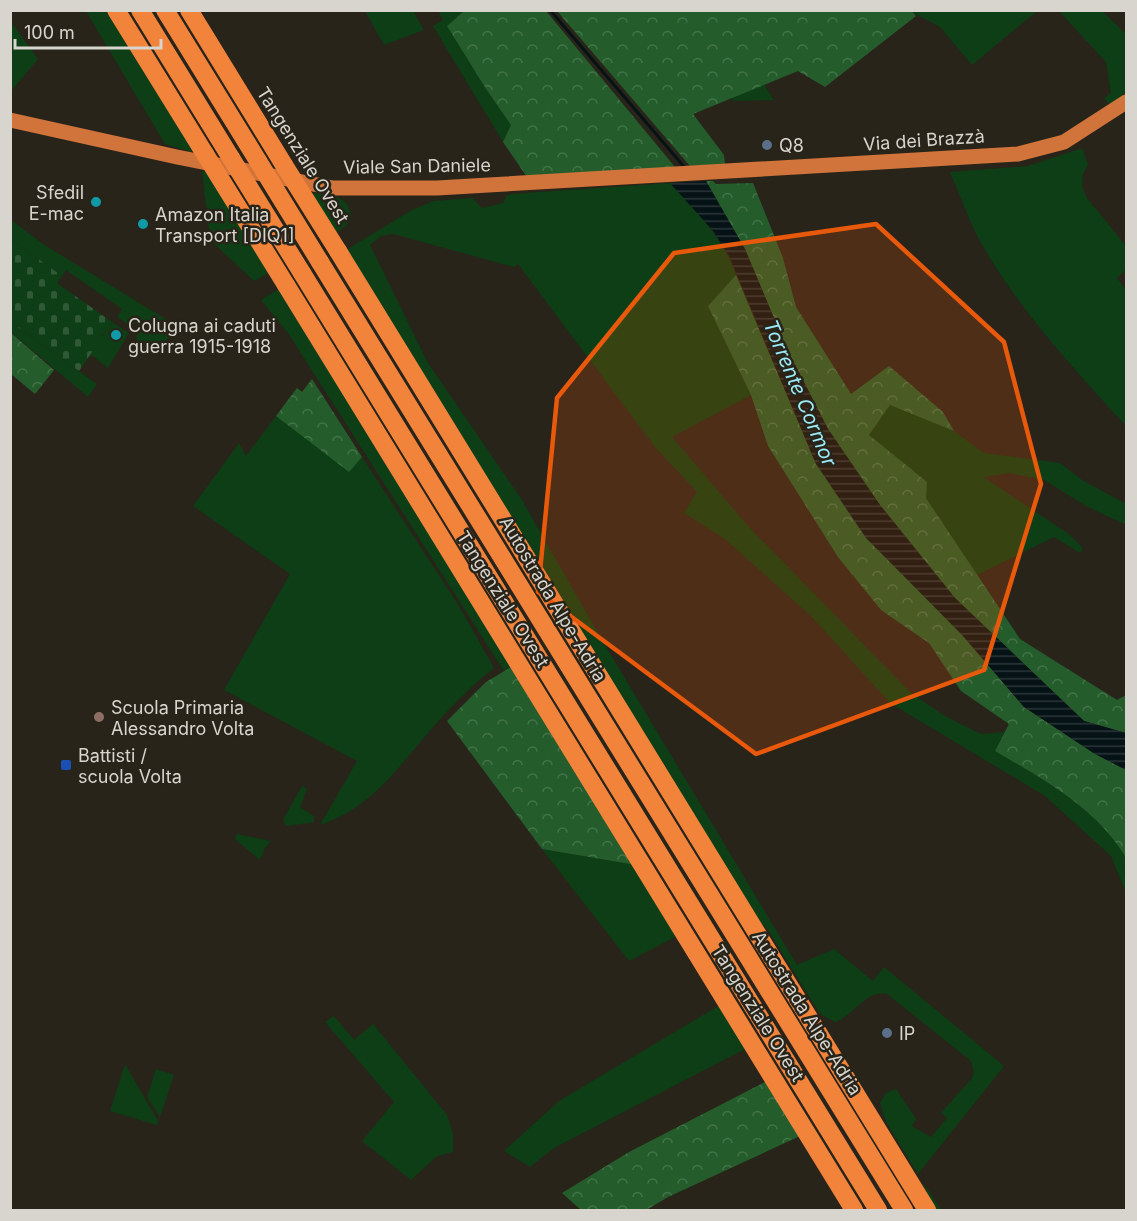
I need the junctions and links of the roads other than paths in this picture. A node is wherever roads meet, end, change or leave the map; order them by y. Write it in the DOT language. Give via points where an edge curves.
graph roads {
  1 [pos="116,10"];
  2 [pos="140,10"];
  3 [pos="165,10"];
  4 [pos="189,10"];
  5 [pos="1126,102"];
  6 [pos="10,120"];
  7 [pos="651,175"];
  8 [pos="854,1210"];
  9 [pos="878,1210"];
  10 [pos="904,1210"];
  11 [pos="927,1210"];
  1 -- 8 [label="highway, Tangenziale Ovest, bridge"];
  2 -- 9 [label="highway, bridge"];
  3 -- 10 [label="highway, Autostrada Alpe-Adria, bridge"];
  4 -- 11 [label="highway, Tangenziale Ovest, bridge"];
  5 -- 7 [label="main road, Via dei Brazzà" via="1064,142 1018,154"];
  6 -- 7 [label="main road, Viale San Daniele" via="333,188 437,188"];
}
